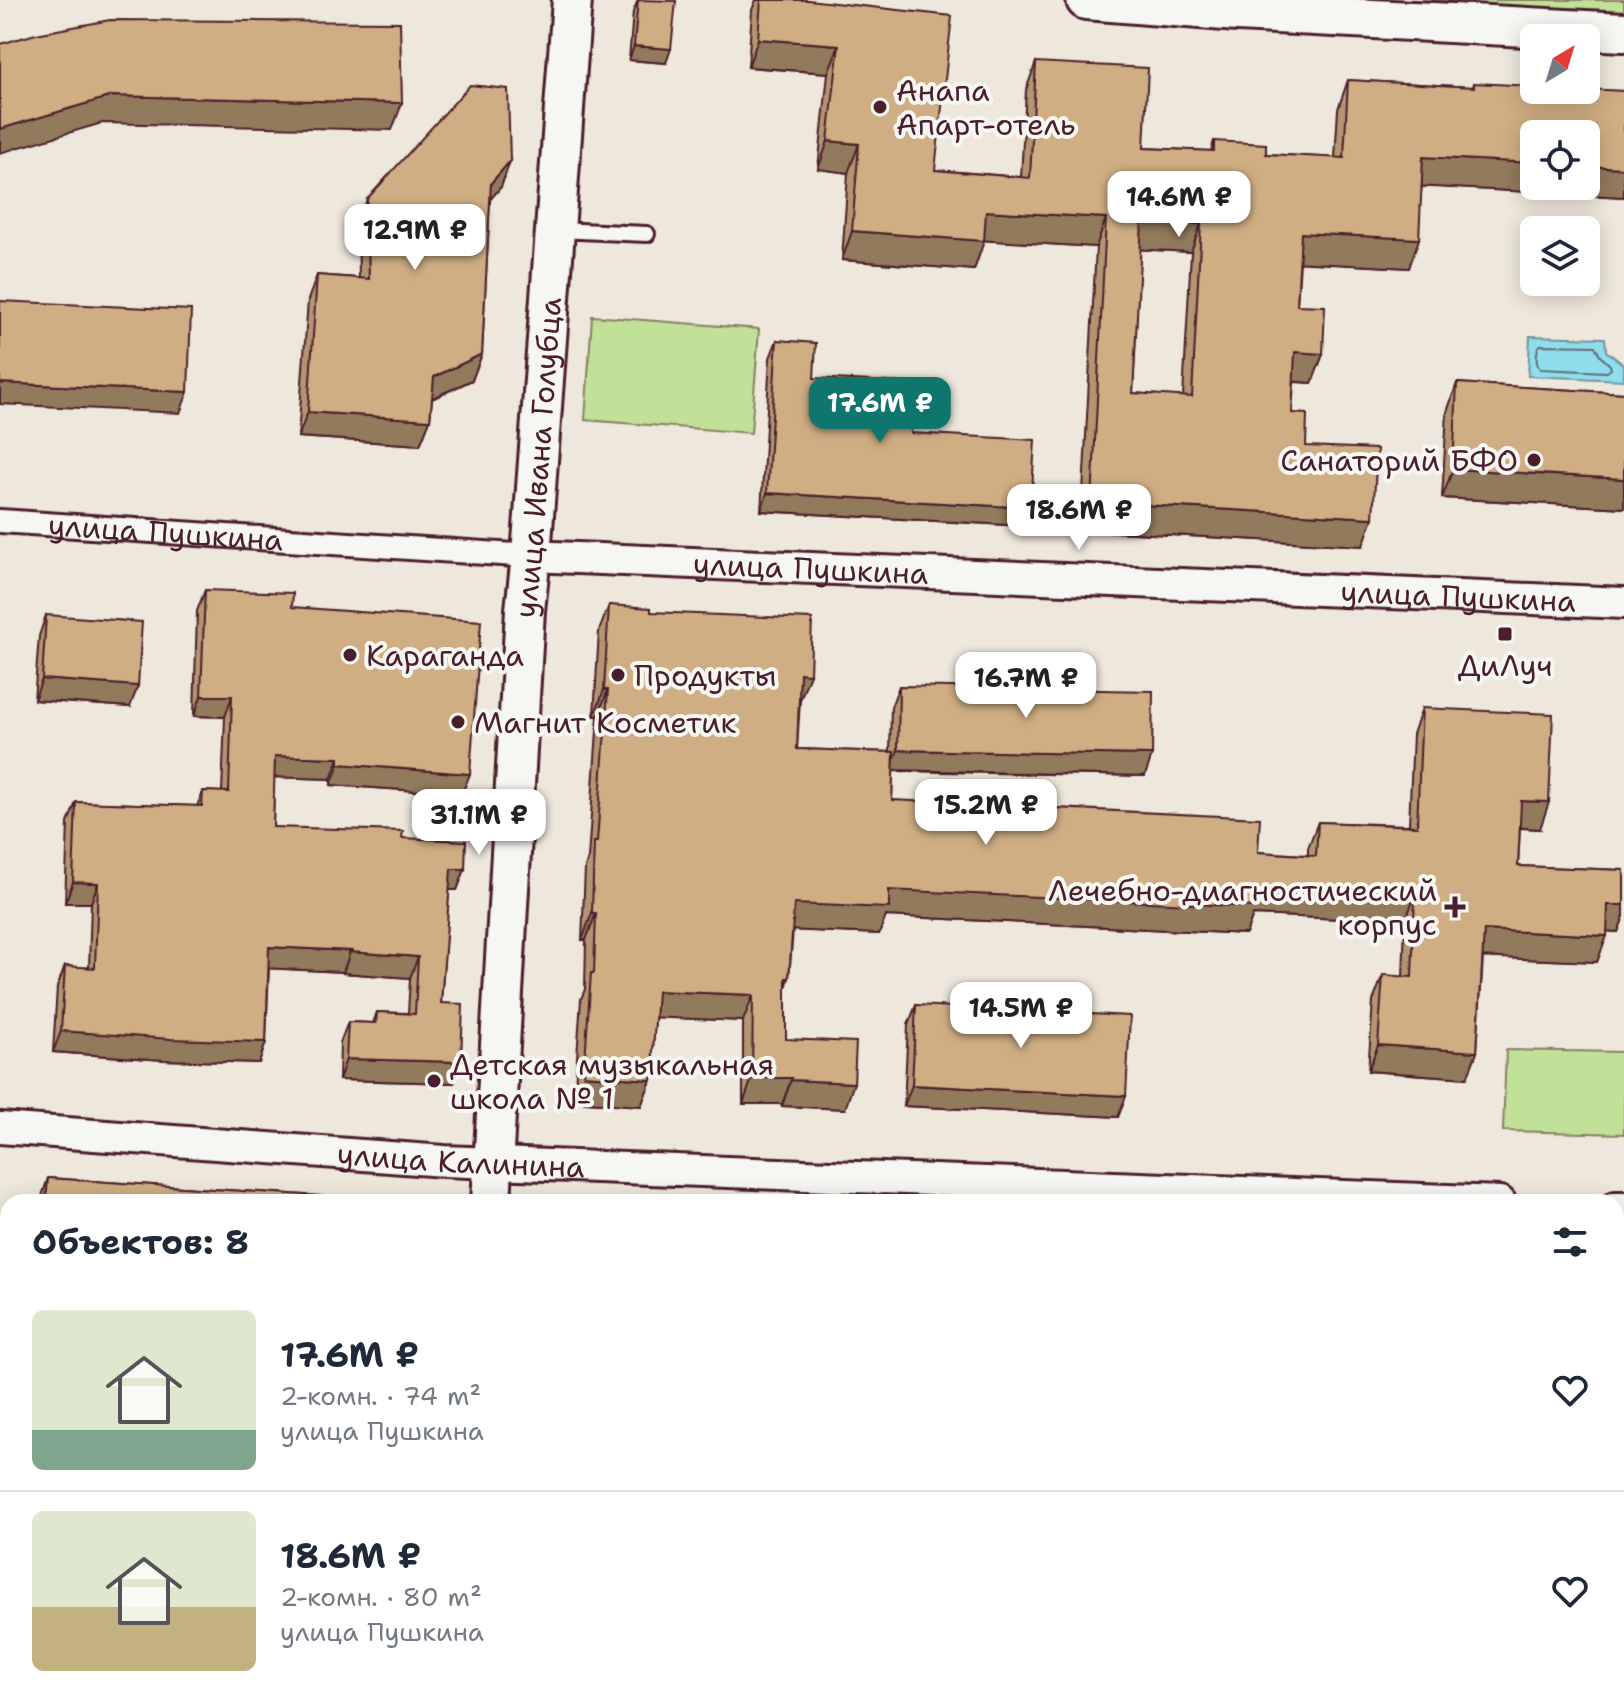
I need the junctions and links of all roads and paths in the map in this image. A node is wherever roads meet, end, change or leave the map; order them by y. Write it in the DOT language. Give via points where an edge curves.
graph roads {
  1 [pos="572,0"];
  2 [pos="1086,0"];
  3 [pos="1624,32"];
  4 [pos="556,230"];
  5 [pos="647,234"];
  6 [pos="0,521"];
  7 [pos="531,556"];
  8 [pos="1624,603"];
  9 [pos="0,1128"];
  10 [pos="492,1163"];
  11 [pos="491,1194"];
  12 [pos="1293,1194"];
  1 -- 4 [label="street, улица Ивана Голубца"];
  2 -- 3 [label="street"];
  4 -- 5 [label="lane"];
  4 -- 7 [label="street, улица Ивана Голубца"];
  6 -- 7 [label="street, улица Пушкина"];
  7 -- 8 [label="street, улица Пушкина"];
  7 -- 10 [label="street, улица Ивана Голубца"];
  9 -- 10 [label="street, улица Калинина"];
  10 -- 11 [label="street, улица Ивана Голубца"];
  10 -- 12 [label="street, улица Калинина"];
}
